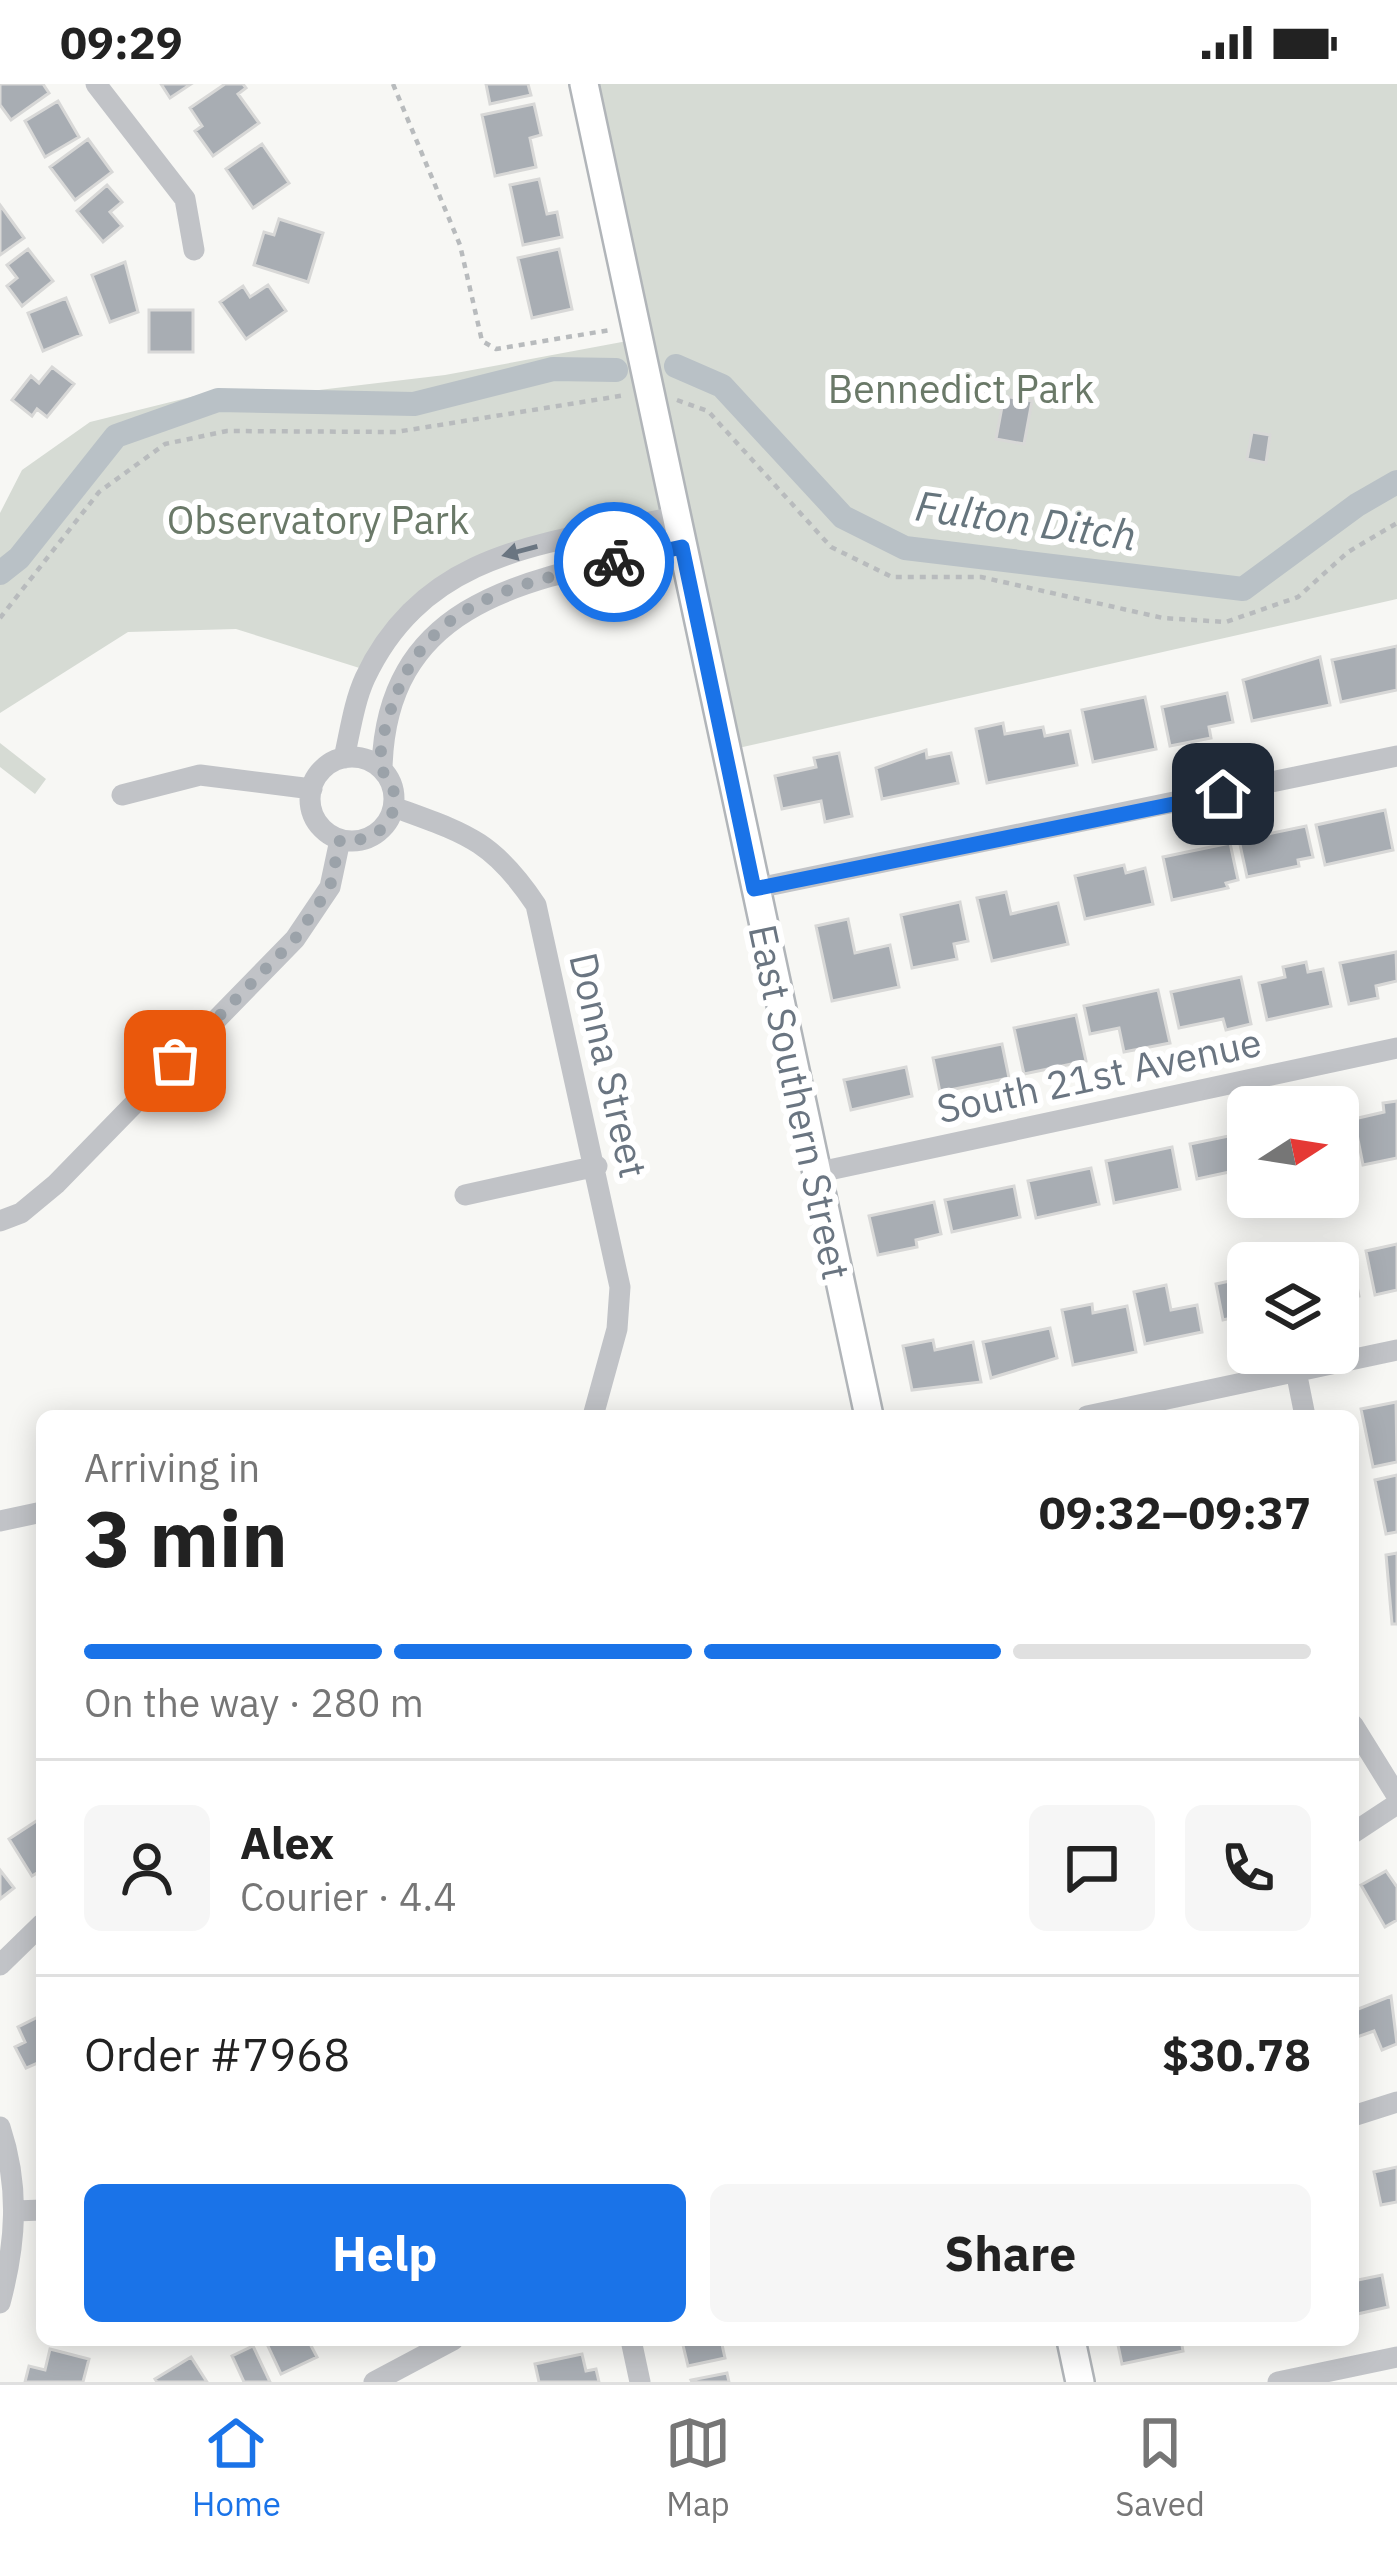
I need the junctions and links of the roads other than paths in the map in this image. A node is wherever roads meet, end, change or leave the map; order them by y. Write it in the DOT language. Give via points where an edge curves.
graph roads {
  1 [pos="96,84"];
  2 [pos="584,84"];
  3 [pos="194,250"];
  4 [pos="676,517"];
  5 [pos="682,547"];
  6 [pos="1397,756"];
  7 [pos="344,758"];
  8 [pos="382,769"];
  9 [pos="312,789"];
  10 [pos="122,795"];
  11 [pos="394,808"];
  12 [pos="340,840"];
  13 [pos="754,889"];
  14 [pos="1397,1048"];
  15 [pos="597,1166"];
  16 [pos="815,1173"];
  17 [pos="465,1195"];
  18 [pos="0,1221"];
  19 [pos="1397,1350"];
  20 [pos="1359,1358"];
  21 [pos="1282,1374"];
  22 [pos="1297,1374"];
  23 [pos="595,1410"];
  24 [pos="868,1410"];
  25 [pos="1115,1410"];
  26 [pos="1304,1410"];
  27 [pos="36,1513"];
  28 [pos="0,1521"];
  29 [pos="1359,1735"];
  30 [pos="1397,1800"];
  31 [pos="1359,1828"];
  32 [pos="36,1930"];
  33 [pos="0,1965"];
  34 [pos="1397,2102"];
  35 [pos="1359,2114"];
  36 [pos="0,2127"];
  37 [pos="36,2210"];
  38 [pos="15,2211"];
  39 [pos="0,2302"];
  40 [pos="442,2346"];
  41 [pos="632,2346"];
  42 [pos="1072,2346"];
  43 [pos="1397,2357"];
  44 [pos="374,2382"];
  45 [pos="640,2382"];
  46 [pos="1080,2382"];
  47 [pos="1278,2382"];
  1 -- 3 [label="street" via="184,199"];
  2 -- 4 [label="street, East Southern Street"];
  4 -- 5 [label="street, East Southern Street"];
  4 -- 7 [label="street, one-way" via="515,551 436,587 385,640 363,683"];
  5 -- 8 [label="street" via="522,582 444,625 397,691"];
  5 -- 13 [label="street, East Southern Street"];
  6 -- 13 [label="street"];
  7 -- 8 [label="street"];
  7 -- 9 [label="street" via="320,772"];
  8 -- 11 [label="street"];
  9 -- 10 [label="street" via="200,775"];
  9 -- 12 [label="street" via="317,823"];
  11 -- 12 [label="street" via="368,839"];
  11 -- 15 [label="street, Donna Street" via="505,859 536,905"];
  12 -- 18 [label="street" via="330,887 295,939 56,1184"];
  13 -- 16 [label="street, East Southern Street"];
  14 -- 16 [label="street, South 21st Avenue"];
  15 -- 17 [label="street"];
  15 -- 23 [label="street, Donna Street" via="620,1287"];
  16 -- 24 [label="street, East Southern Street"];
  19 -- 20 [label="street"];
  21 -- 25 [label="street"];
  22 -- 26 [label="street"];
  27 -- 28 [label="street"];
  29 -- 30 [label="street"];
  30 -- 31 [label="street"];
  32 -- 33 [label="street"];
  34 -- 35 [label="street"];
  36 -- 38 [label="street"];
  37 -- 38 [label="street"];
  38 -- 39 [label="street"];
  40 -- 44 [label="street"];
  41 -- 45 [label="street"];
  42 -- 46 [label="street"];
  43 -- 47 [label="street"];
}
